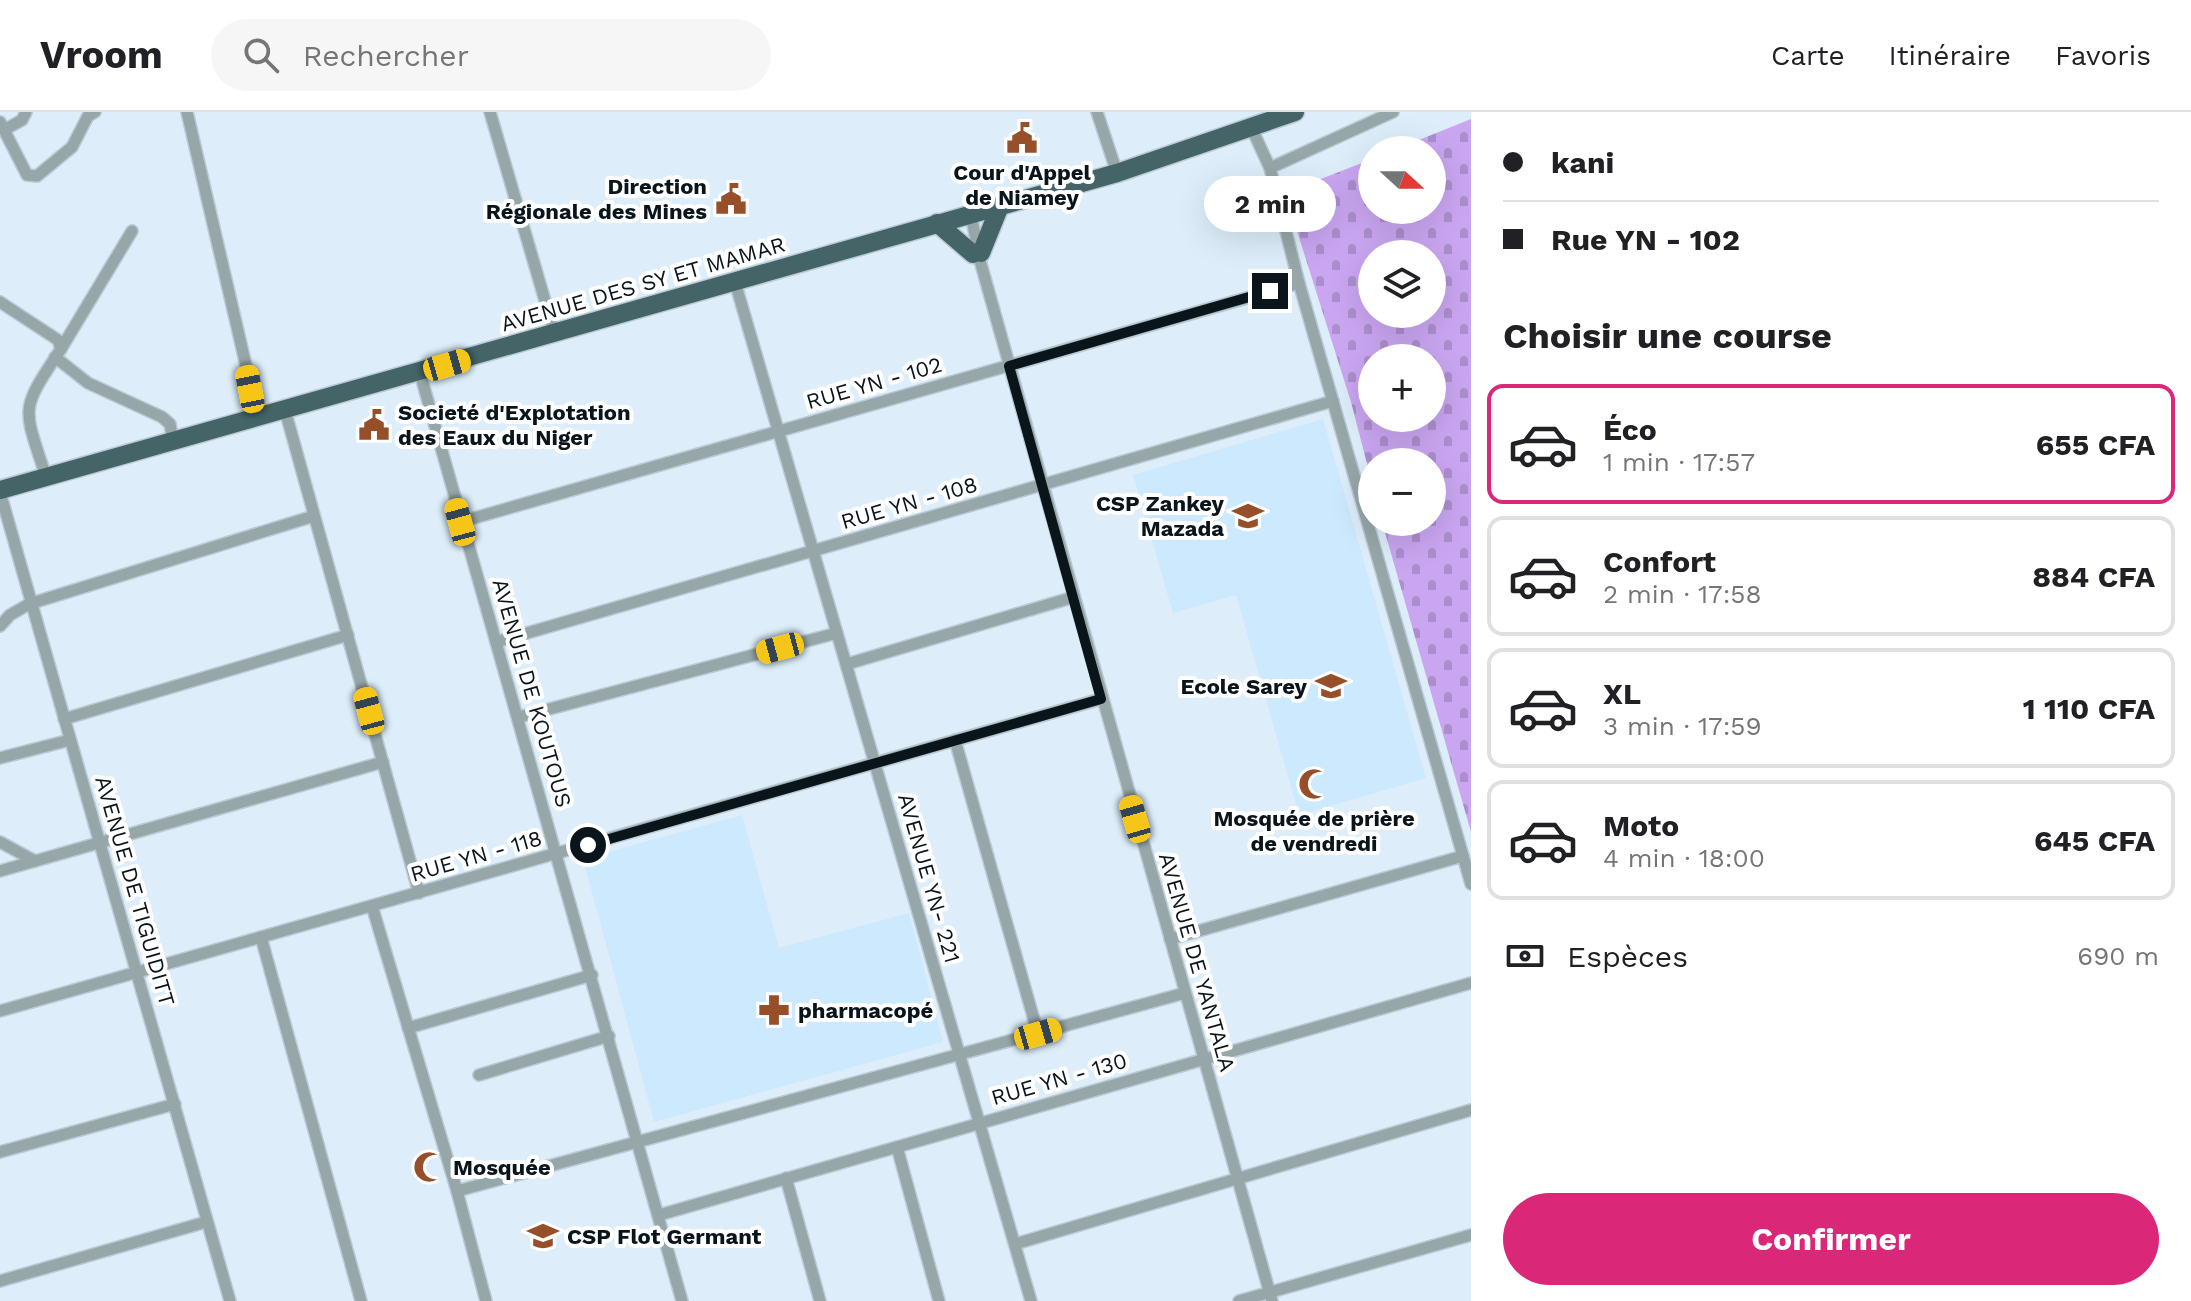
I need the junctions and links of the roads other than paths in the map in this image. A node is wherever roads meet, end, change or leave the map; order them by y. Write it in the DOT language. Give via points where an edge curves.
graph roads {
  1 [pos="26,112"];
  2 [pos="95,112"];
  3 [pos="187,112"];
  4 [pos="490,112"];
  5 [pos="1097,112"];
  6 [pos="1295,112"];
  7 [pos="1393,112"];
  8 [pos="3,126"];
  9 [pos="1252,129"];
  10 [pos="1270,168"];
  11 [pos="1117,173"];
  12 [pos="1000,206"];
  13 [pos="967,216"];
  14 [pos="937,223"];
  15 [pos="132,231"];
  16 [pos="978,257"];
  17 [pos="735,282"];
  18 [pos="1299,283"];
  19 [pos="0,302"];
  20 [pos="555,335"];
  21 [pos="58,353"];
  22 [pos="1009,366"];
  23 [pos="420,373"];
  24 [pos="1333,401"];
  25 [pos="285,410"];
  26 [pos="258,417"];
  27 [pos="779,431"];
  28 [pos="173,441"];
  29 [pos="46,477"];
  30 [pos="1043,485"];
  31 [pos="0,491"];
  32 [pos="314,516"];
  33 [pos="460,522"];
  34 [pos="814,550"];
  35 [pos="1074,597"];
  36 [pos="29,604"];
  37 [pos="0,626"];
  38 [pos="837,633"];
  39 [pos="348,635"];
  40 [pos="496,642"];
  41 [pos="847,664"];
  42 [pos="1101,699"];
  43 [pos="519,717"];
  44 [pos="64,719"];
  45 [pos="70,740"];
  46 [pos="955,740"];
  47 [pos="0,758"];
  48 [pos="383,762"];
  49 [pos="875,763"];
  50 [pos="0,842"];
  51 [pos="100,843"];
  52 [pos="558,853"];
  53 [pos="1463,856"];
  54 [pos="35,861"];
  55 [pos="0,871"];
  56 [pos="1471,884"];
  57 [pos="419,893"];
  58 [pos="372,906"];
  59 [pos="261,937"];
  60 [pos="1170,939"];
  61 [pos="138,973"];
  62 [pos="592,975"];
  63 [pos="1471,983"];
  64 [pos="1185,993"];
  65 [pos="0,1011"];
  66 [pos="408,1028"];
  67 [pos="1038,1034"];
  68 [pos="609,1036"];
  69 [pos="960,1055"];
  70 [pos="1205,1059"];
  71 [pos="479,1075"];
  72 [pos="175,1104"];
  73 [pos="1471,1110"];
  74 [pos="980,1123"];
  75 [pos="639,1141"];
  76 [pos="897,1147"];
  77 [pos="0,1152"];
  78 [pos="786,1178"];
  79 [pos="1237,1178"];
  80 [pos="457,1191"];
  81 [pos="659,1215"];
  82 [pos="206,1222"];
  83 [pos="1471,1235"];
  84 [pos="1015,1244"];
  85 [pos="0,1281"];
  86 [pos="1270,1297"];
  87 [pos="230,1301"];
  88 [pos="361,1301"];
  89 [pos="486,1301"];
  90 [pos="682,1301"];
  91 [pos="820,1301"];
  92 [pos="939,1301"];
  93 [pos="1031,1301"];
  94 [pos="1239,1301"];
  1 -- 8 [label="street" via="22,120"];
  2 -- 8 [label="street" via="72,147 37,176 27,175"];
  3 -- 26 [label="street"];
  4 -- 20 [label="street"];
  5 -- 11 [label="street"];
  6 -- 9 [label="highway, AVENUE DES SY ET MAMAR"];
  7 -- 10 [label="street"];
  9 -- 10 [label="street"];
  9 -- 11 [label="highway, AVENUE DES SY ET MAMAR"];
  10 -- 18 [label="street"];
  11 -- 12 [label="highway, AVENUE DES SY ET MAMAR"];
  12 -- 13 [label="highway, AVENUE DES SY ET MAMAR"];
  12 -- 16 [label="highway"];
  13 -- 14 [label="highway, AVENUE DES SY ET MAMAR"];
  13 -- 16 [label="street, AVENUE DE YANTALA"];
  14 -- 16 [label="highway"];
  14 -- 17 [label="highway, AVENUE DES SY ET MAMAR"];
  15 -- 21 [label="street"];
  16 -- 22 [label="street, AVENUE DE YANTALA"];
  17 -- 20 [label="highway, AVENUE DES SY ET MAMAR"];
  17 -- 27 [label="street, AVENUE YN- 221"];
  18 -- 22 [label="street, RUE YN - 102"];
  18 -- 24 [label="street"];
  19 -- 21 [label="street" via="50,332 58,340"];
  20 -- 23 [label="highway, AVENUE DES SY ET MAMAR"];
  21 -- 28 [label="street" via="88,383 162,417 170,424"];
  21 -- 29 [label="street" via="33,388 27,416"];
  22 -- 27 [label="street, RUE YN - 102"];
  22 -- 30 [label="street, AVENUE DE YANTALA"];
  23 -- 25 [label="highway, AVENUE DES SY ET MAMAR"];
  23 -- 33 [label="street, AVENUE DE KOUTOUS"];
  24 -- 30 [label="street, RUE YN - 108"];
  24 -- 53 [label="street"];
  25 -- 26 [label="highway, AVENUE DES SY ET MAMAR"];
  25 -- 32 [label="street"];
  26 -- 28 [label="highway, AVENUE DES SY ET MAMAR"];
  27 -- 33 [label="street, RUE YN - 102"];
  27 -- 34 [label="street, AVENUE YN- 221"];
  28 -- 29 [label="highway, AVENUE DES SY ET MAMAR"];
  29 -- 31 [label="highway, AVENUE DES SY ET MAMAR"];
  30 -- 34 [label="street, RUE YN - 108"];
  30 -- 35 [label="street, AVENUE DE YANTALA"];
  31 -- 36 [label="street, AVENUE DE TIGUIDITT"];
  32 -- 36 [label="street"];
  32 -- 39 [label="street"];
  33 -- 40 [label="street, AVENUE DE KOUTOUS"];
  34 -- 38 [label="street, AVENUE YN- 221"];
  34 -- 40 [label="street, RUE YN - 108"];
  35 -- 41 [label="street"];
  35 -- 42 [label="street, AVENUE DE YANTALA"];
  36 -- 37 [label="street"];
  36 -- 44 [label="street, AVENUE DE TIGUIDITT"];
  38 -- 41 [label="street, AVENUE YN- 221"];
  38 -- 43 [label="street"];
  39 -- 44 [label="street"];
  39 -- 48 [label="street"];
  40 -- 43 [label="street, AVENUE DE KOUTOUS"];
  41 -- 49 [label="street, AVENUE YN- 221"];
  42 -- 46 [label="street, RUE YN - 118"];
  42 -- 60 [label="street, AVENUE DE YANTALA"];
  43 -- 52 [label="street, AVENUE DE KOUTOUS"];
  44 -- 45 [label="street, AVENUE DE TIGUIDITT"];
  45 -- 47 [label="street"];
  45 -- 51 [label="street, AVENUE DE TIGUIDITT"];
  46 -- 49 [label="street, RUE YN - 118"];
  46 -- 67 [label="street"];
  48 -- 51 [label="street"];
  48 -- 57 [label="street"];
  49 -- 52 [label="street, RUE YN - 118"];
  49 -- 69 [label="street, AVENUE YN- 221"];
  50 -- 54 [label="street"];
  51 -- 54 [label="street"];
  51 -- 61 [label="street, AVENUE DE TIGUIDITT"];
  52 -- 57 [label="street, RUE YN - 118"];
  52 -- 62 [label="street, AVENUE DE KOUTOUS"];
  53 -- 56 [label="street"];
  53 -- 60 [label="street"];
  54 -- 55 [label="street"];
  57 -- 58 [label="street, RUE YN - 118"];
  58 -- 59 [label="street, RUE YN - 118"];
  58 -- 66 [label="street"];
  59 -- 61 [label="street, RUE YN - 118"];
  59 -- 88 [label="street"];
  60 -- 64 [label="street, AVENUE DE YANTALA"];
  61 -- 65 [label="street, RUE YN - 118"];
  61 -- 72 [label="street, AVENUE DE TIGUIDITT"];
  62 -- 66 [label="street"];
  62 -- 68 [label="street, AVENUE DE KOUTOUS"];
  63 -- 70 [label="street, RUE YN - 130"];
  64 -- 67 [label="street"];
  64 -- 70 [label="street, AVENUE DE YANTALA"];
  66 -- 80 [label="street"];
  67 -- 69 [label="street"];
  68 -- 71 [label="street"];
  68 -- 75 [label="street, AVENUE DE KOUTOUS"];
  69 -- 74 [label="street, AVENUE YN- 221"];
  69 -- 75 [label="street"];
  70 -- 74 [label="street, RUE YN - 130"];
  70 -- 79 [label="street, AVENUE DE YANTALA"];
  72 -- 77 [label="street"];
  72 -- 82 [label="street, AVENUE DE TIGUIDITT"];
  73 -- 79 [label="street"];
  74 -- 76 [label="street, RUE YN - 130"];
  74 -- 84 [label="street, AVENUE YN- 221"];
  75 -- 80 [label="street"];
  75 -- 81 [label="street, AVENUE DE KOUTOUS"];
  76 -- 78 [label="street, RUE YN - 130"];
  76 -- 92 [label="street"];
  78 -- 81 [label="street, RUE YN - 130"];
  78 -- 91 [label="street"];
  79 -- 84 [label="street"];
  79 -- 86 [label="street, AVENUE DE YANTALA"];
  80 -- 89 [label="street"];
  81 -- 90 [label="street, AVENUE DE KOUTOUS"];
  82 -- 85 [label="street"];
  82 -- 87 [label="street, AVENUE DE TIGUIDITT"];
  83 -- 86 [label="street"];
  84 -- 93 [label="street, AVENUE YN- 221"];
  86 -- 94 [label="street"];
}
